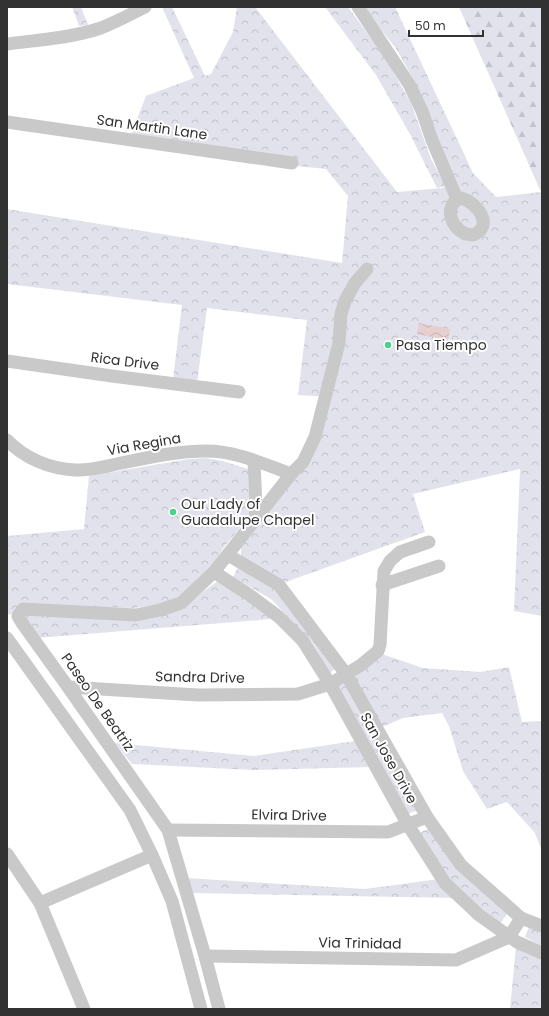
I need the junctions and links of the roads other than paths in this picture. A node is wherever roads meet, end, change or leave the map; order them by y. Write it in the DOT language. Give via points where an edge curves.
graph roads {
  1 [pos="145,7"];
  2 [pos="358,7"];
  3 [pos="7,44"];
  4 [pos="7,122"];
  5 [pos="292,163"];
  6 [pos="457,199"];
  7 [pos="367,269"];
  8 [pos="7,361"];
  9 [pos="239,392"];
  10 [pos="7,440"];
  11 [pos="254,461"];
  12 [pos="291,474"];
  13 [pos="255,519"];
  14 [pos="429,542"];
  15 [pos="228,554"];
  16 [pos="439,566"];
  17 [pos="214,572"];
  18 [pos="382,585"];
  19 [pos="8,642"];
  20 [pos="346,674"];
  21 [pos="330,684"];
  22 [pos="68,687"];
  23 [pos="427,817"];
  24 [pos="408,825"];
  25 [pos="168,830"];
  26 [pos="7,854"];
  27 [pos="152,854"];
  28 [pos="40,903"];
  29 [pos="521,918"];
  30 [pos="542,926"];
  31 [pos="509,937"];
  32 [pos="542,953"];
  33 [pos="205,956"];
  34 [pos="84,1009"];
  35 [pos="201,1009"];
  36 [pos="219,1009"];
  1 -- 3 [label="street" via="100,28"];
  2 -- 6 [label="street" via="409,84"];
  4 -- 5 [label="street, San Martin Lane"];
  7 -- 12 [label="street" via="345,300 338,343 315,436 303,462"];
  8 -- 9 [label="street, Rica Drive"];
  10 -- 11 [label="street, Via Regina" via="17,450 51,467 76,470 183,452 227,452"];
  11 -- 12 [label="street, Via Regina"];
  11 -- 13 [label="street"];
  12 -- 13 [label="street"];
  13 -- 15 [label="street"];
  14 -- 18 [label="street" via="400,552 390,560 384,571"];
  15 -- 17 [label="street"];
  15 -- 20 [label="street, San Jose Drive" via="279,585"];
  16 -- 18 [label="street"];
  17 -- 21 [label="street, San Jose Drive" via="279,618 303,641"];
  17 -- 22 [label="street, Paseo De Beatriz" via="181,603 154,611 136,614 23,609 18,613 18,617"];
  18 -- 20 [label="street, Sandra Drive" via="378,651"];
  19 -- 27 [label="street" via="130,810"];
  20 -- 21 [label="street, Sandra Drive"];
  20 -- 23 [label="street, San Jose Drive"];
  21 -- 22 [label="street, Sandra Drive" via="298,694 198,696"];
  21 -- 24 [label="street, San Jose Drive"];
  22 -- 25 [label="street, Paseo De Beatriz"];
  23 -- 24 [label="street, Elvira Drive"];
  23 -- 29 [label="street, San Jose Drive" via="461,865"];
  24 -- 25 [label="street, Elvira Drive" via="388,832"];
  24 -- 31 [label="street, San Jose Drive" via="445,883 479,915"];
  25 -- 33 [label="street, Paseo De Beatriz"];
  26 -- 28 [label="street"];
  27 -- 28 [label="street"];
  27 -- 35 [label="street" via="172,901"];
  28 -- 34 [label="street"];
  29 -- 30 [label="street, San Jose Drive"];
  29 -- 31 [label="street"];
  31 -- 32 [label="street, San Jose Drive"];
  31 -- 33 [label="street, Via Trinidad" via="456,960"];
  33 -- 36 [label="street, Paseo De Beatriz"];
}
